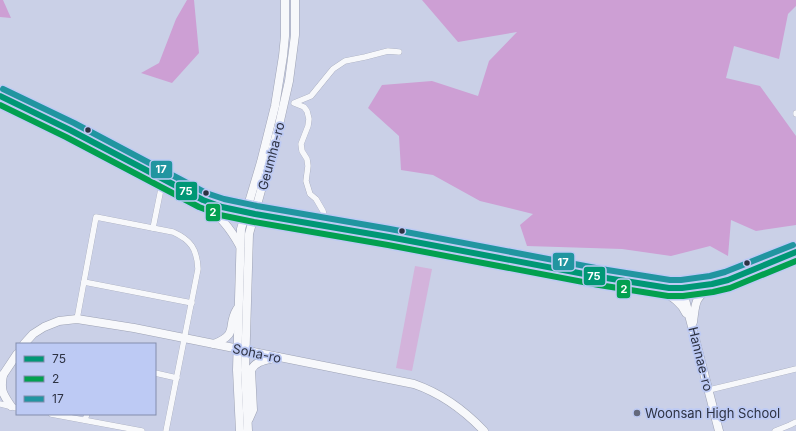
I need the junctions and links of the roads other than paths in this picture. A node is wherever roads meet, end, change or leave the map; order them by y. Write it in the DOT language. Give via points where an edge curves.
graph roads {
  1 [pos="285,0"];
  2 [pos="295,0"];
  3 [pos="399,52"];
  4 [pos="0,96"];
  5 [pos="294,103"];
  6 [pos="284,106"];
  7 [pos="163,179"];
  8 [pos="198,197"];
  9 [pos="246,213"];
  10 [pos="255,214"];
  11 [pos="328,226"];
  12 [pos="153,228"];
  13 [pos="240,249"];
  14 [pos="796,252"];
  15 [pos="84,282"];
  16 [pos="712,284"];
  17 [pos="652,286"];
  18 [pos="682,288"];
  19 [pos="192,303"];
  20 [pos="239,306"];
  21 [pos="77,319"];
  22 [pos="692,327"];
  23 [pos="185,338"];
  24 [pos="25,343"];
  25 [pos="214,344"];
  26 [pos="242,349"];
  27 [pos="16,356"];
  28 [pos="278,357"];
  29 [pos="796,369"];
  30 [pos="156,373"];
  31 [pos="2,378"];
  32 [pos="177,378"];
  33 [pos="709,390"];
  34 [pos="0,404"];
  35 [pos="14,407"];
  36 [pos="57,415"];
  37 [pos="86,415"];
  38 [pos="85,420"];
  39 [pos="247,422"];
  40 [pos="796,422"];
  41 [pos="142,431"];
  42 [pos="166,431"];
  43 [pos="240,431"];
  44 [pos="248,431"];
  45 [pos="484,431"];
  46 [pos="719,431"];
  47 [pos="775,431"];
  1 -- 9 [label="main road, Geumha-ro" via="285,36 275,106"];
  2 -- 6 [label="main road, Geumha-ro" via="294,51"];
  3 -- 5 [label="street" via="388,51 345,60 333,69 311,96"];
  4 -- 7 [label="main road"];
  5 -- 6 [label="street"];
  5 -- 11 [label="street" via="307,111 308,126 301,144 308,166 306,181 310,194 316,199"];
  6 -- 10 [label="main road, Geumha-ro"];
  7 -- 8 [label="main road"];
  7 -- 12 [label="street"];
  8 -- 9 [label="main road"];
  8 -- 13 [label="main road" via="225,222"];
  9 -- 10 [label="main road"];
  9 -- 13 [label="main road, Geumha-ro" via="241,229"];
  10 -- 11 [label="main road"];
  10 -- 26 [label="main road, Geumha-ro" via="249,234"];
  11 -- 17 [label="main road"];
  12 -- 15 [label="street" via="96,217"];
  12 -- 19 [label="street" via="181,235 194,249 198,269"];
  13 -- 20 [label="main road, Geumha-ro"];
  14 -- 16 [label="main road"];
  15 -- 19 [label="street"];
  15 -- 21 [label="street"];
  16 -- 18 [label="main road"];
  16 -- 22 [label="main road" via="695,304"];
  17 -- 18 [label="main road"];
  17 -- 22 [label="main road" via="678,301"];
  18 -- 22 [label="main road, Hannae-ro"];
  19 -- 23 [label="street"];
  20 -- 25 [label="main road" via="233,315 228,337"];
  20 -- 26 [label="main road, Geumha-ro"];
  21 -- 23 [label="main road, Soha-ro"];
  21 -- 24 [label="main road, Soha-ro" via="48,325 33,334"];
  22 -- 33 [label="main road, Hannae-ro"];
  23 -- 25 [label="main road, Soha-ro"];
  23 -- 32 [label="street"];
  25 -- 26 [label="main road, Soha-ro"];
  26 -- 28 [label="main road, Soha-ro"];
  26 -- 39 [label="main road, Geumha-ro"];
  26 -- 43 [label="main road, Geumha-ro" via="237,370"];
  27 -- 31 [label="main road"];
  28 -- 39 [label="main road" via="258,362 251,370 253,410"];
  28 -- 45 [label="main road, Soha-ro" via="426,388 476,422"];
  29 -- 33 [label="street"];
  30 -- 32 [label="street"];
  31 -- 35 [label="main road" via="3,395"];
  32 -- 42 [label="street"];
  33 -- 46 [label="main road, Hannae-ro"];
  34 -- 35 [label="street"];
  36 -- 38 [label="street"];
  37 -- 38 [label="street"];
  38 -- 41 [label="street"];
  39 -- 44 [label="main road, Geumha-ro"];
  40 -- 47 [label="street"];
}
